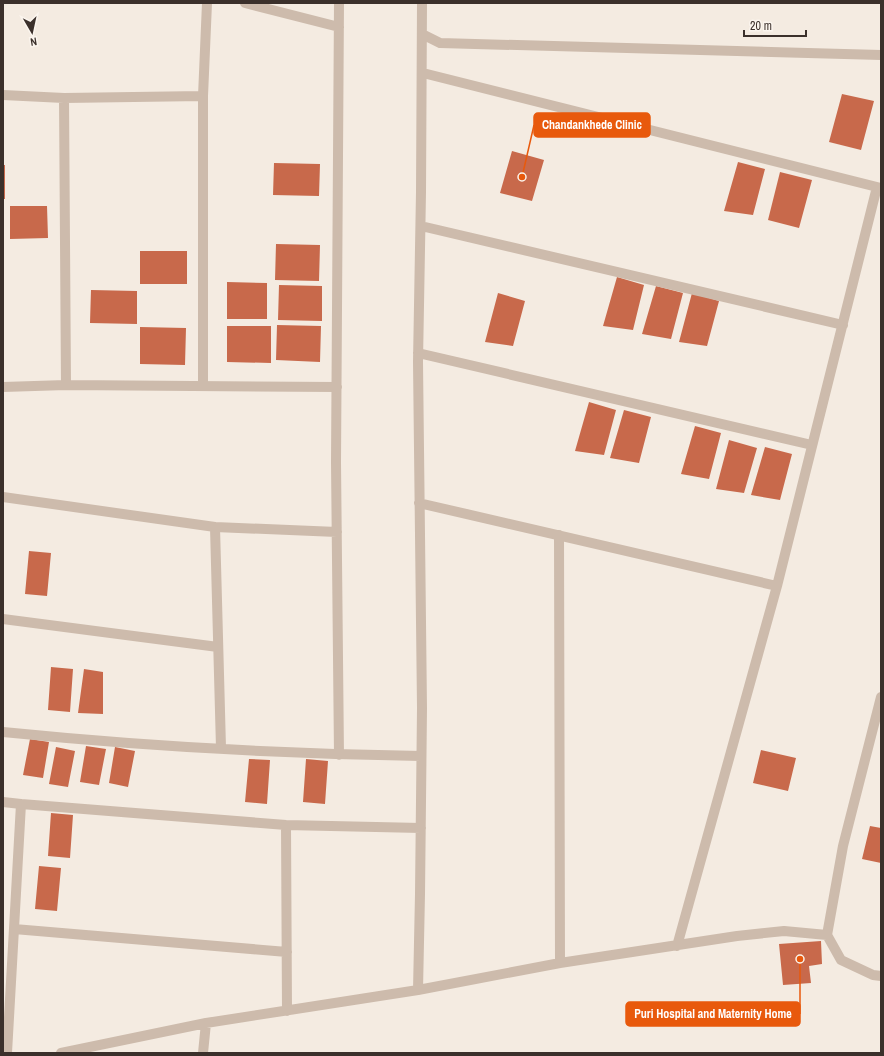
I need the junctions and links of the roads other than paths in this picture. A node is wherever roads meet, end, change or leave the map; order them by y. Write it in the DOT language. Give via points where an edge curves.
graph roads {
  1 [pos="207,3"];
  2 [pos="245,3"];
  3 [pos="339,3"];
  4 [pos="422,3"];
  5 [pos="339,27"];
  6 [pos="422,34"];
  7 [pos="881,55"];
  8 [pos="423,73"];
  9 [pos="3,95"];
  10 [pos="203,96"];
  11 [pos="64,98"];
  12 [pos="879,187"];
  13 [pos="421,226"];
  14 [pos="842,325"];
  15 [pos="418,353"];
  16 [pos="66,385"];
  17 [pos="203,386"];
  18 [pos="3,387"];
  19 [pos="336,387"];
  20 [pos="812,445"];
  21 [pos="3,497"];
  22 [pos="419,502"];
  23 [pos="215,526"];
  24 [pos="337,532"];
  25 [pos="559,535"];
  26 [pos="777,586"];
  27 [pos="3,619"];
  28 [pos="218,647"];
  29 [pos="881,696"];
  30 [pos="3,732"];
  31 [pos="221,748"];
  32 [pos="339,755"];
  33 [pos="421,756"];
  34 [pos="3,802"];
  35 [pos="21,804"];
  36 [pos="286,825"];
  37 [pos="421,828"];
  38 [pos="14,929"];
  39 [pos="827,935"];
  40 [pos="677,946"];
  41 [pos="287,952"];
  42 [pos="560,963"];
  43 [pos="881,976"];
  44 [pos="418,990"];
  45 [pos="287,1011"];
  46 [pos="206,1023"];
  47 [pos="7,1053"];
  48 [pos="61,1053"];
  49 [pos="204,1053"];
  1 -- 10 [label="street"];
  2 -- 5 [label="street"];
  3 -- 5 [label="street"];
  4 -- 6 [label="street"];
  5 -- 19 [label="street"];
  6 -- 7 [label="street" via="440,43"];
  6 -- 8 [label="street"];
  8 -- 12 [label="street"];
  8 -- 13 [label="street"];
  9 -- 11 [label="street"];
  10 -- 11 [label="street"];
  10 -- 17 [label="street"];
  11 -- 16 [label="street"];
  12 -- 14 [label="street"];
  13 -- 14 [label="street"];
  13 -- 15 [label="street"];
  14 -- 20 [label="street"];
  15 -- 20 [label="street"];
  15 -- 22 [label="street"];
  16 -- 17 [label="street"];
  16 -- 18 [label="street"];
  17 -- 19 [label="street"];
  19 -- 24 [label="street"];
  20 -- 26 [label="street"];
  21 -- 23 [label="street"];
  22 -- 25 [label="street"];
  22 -- 33 [label="street"];
  23 -- 24 [label="street"];
  23 -- 28 [label="street"];
  24 -- 32 [label="street"];
  25 -- 26 [label="street"];
  25 -- 42 [label="street"];
  26 -- 40 [label="street"];
  27 -- 28 [label="street"];
  28 -- 31 [label="street"];
  29 -- 39 [label="street" via="843,846"];
  30 -- 31 [label="street" via="94,741"];
  31 -- 32 [label="street"];
  32 -- 33 [label="street"];
  33 -- 37 [label="street"];
  34 -- 35 [label="street"];
  35 -- 36 [label="street"];
  35 -- 38 [label="street"];
  36 -- 37 [label="street"];
  36 -- 41 [label="street"];
  37 -- 44 [label="street"];
  38 -- 41 [label="street"];
  38 -- 47 [label="street"];
  39 -- 40 [label="street" via="784,931"];
  39 -- 43 [label="street" via="841,960 873,975"];
  40 -- 42 [label="street"];
  41 -- 45 [label="street"];
  42 -- 44 [label="street"];
  44 -- 45 [label="street"];
  45 -- 46 [label="street"];
  46 -- 48 [label="street"];
  46 -- 49 [label="street"];
}
